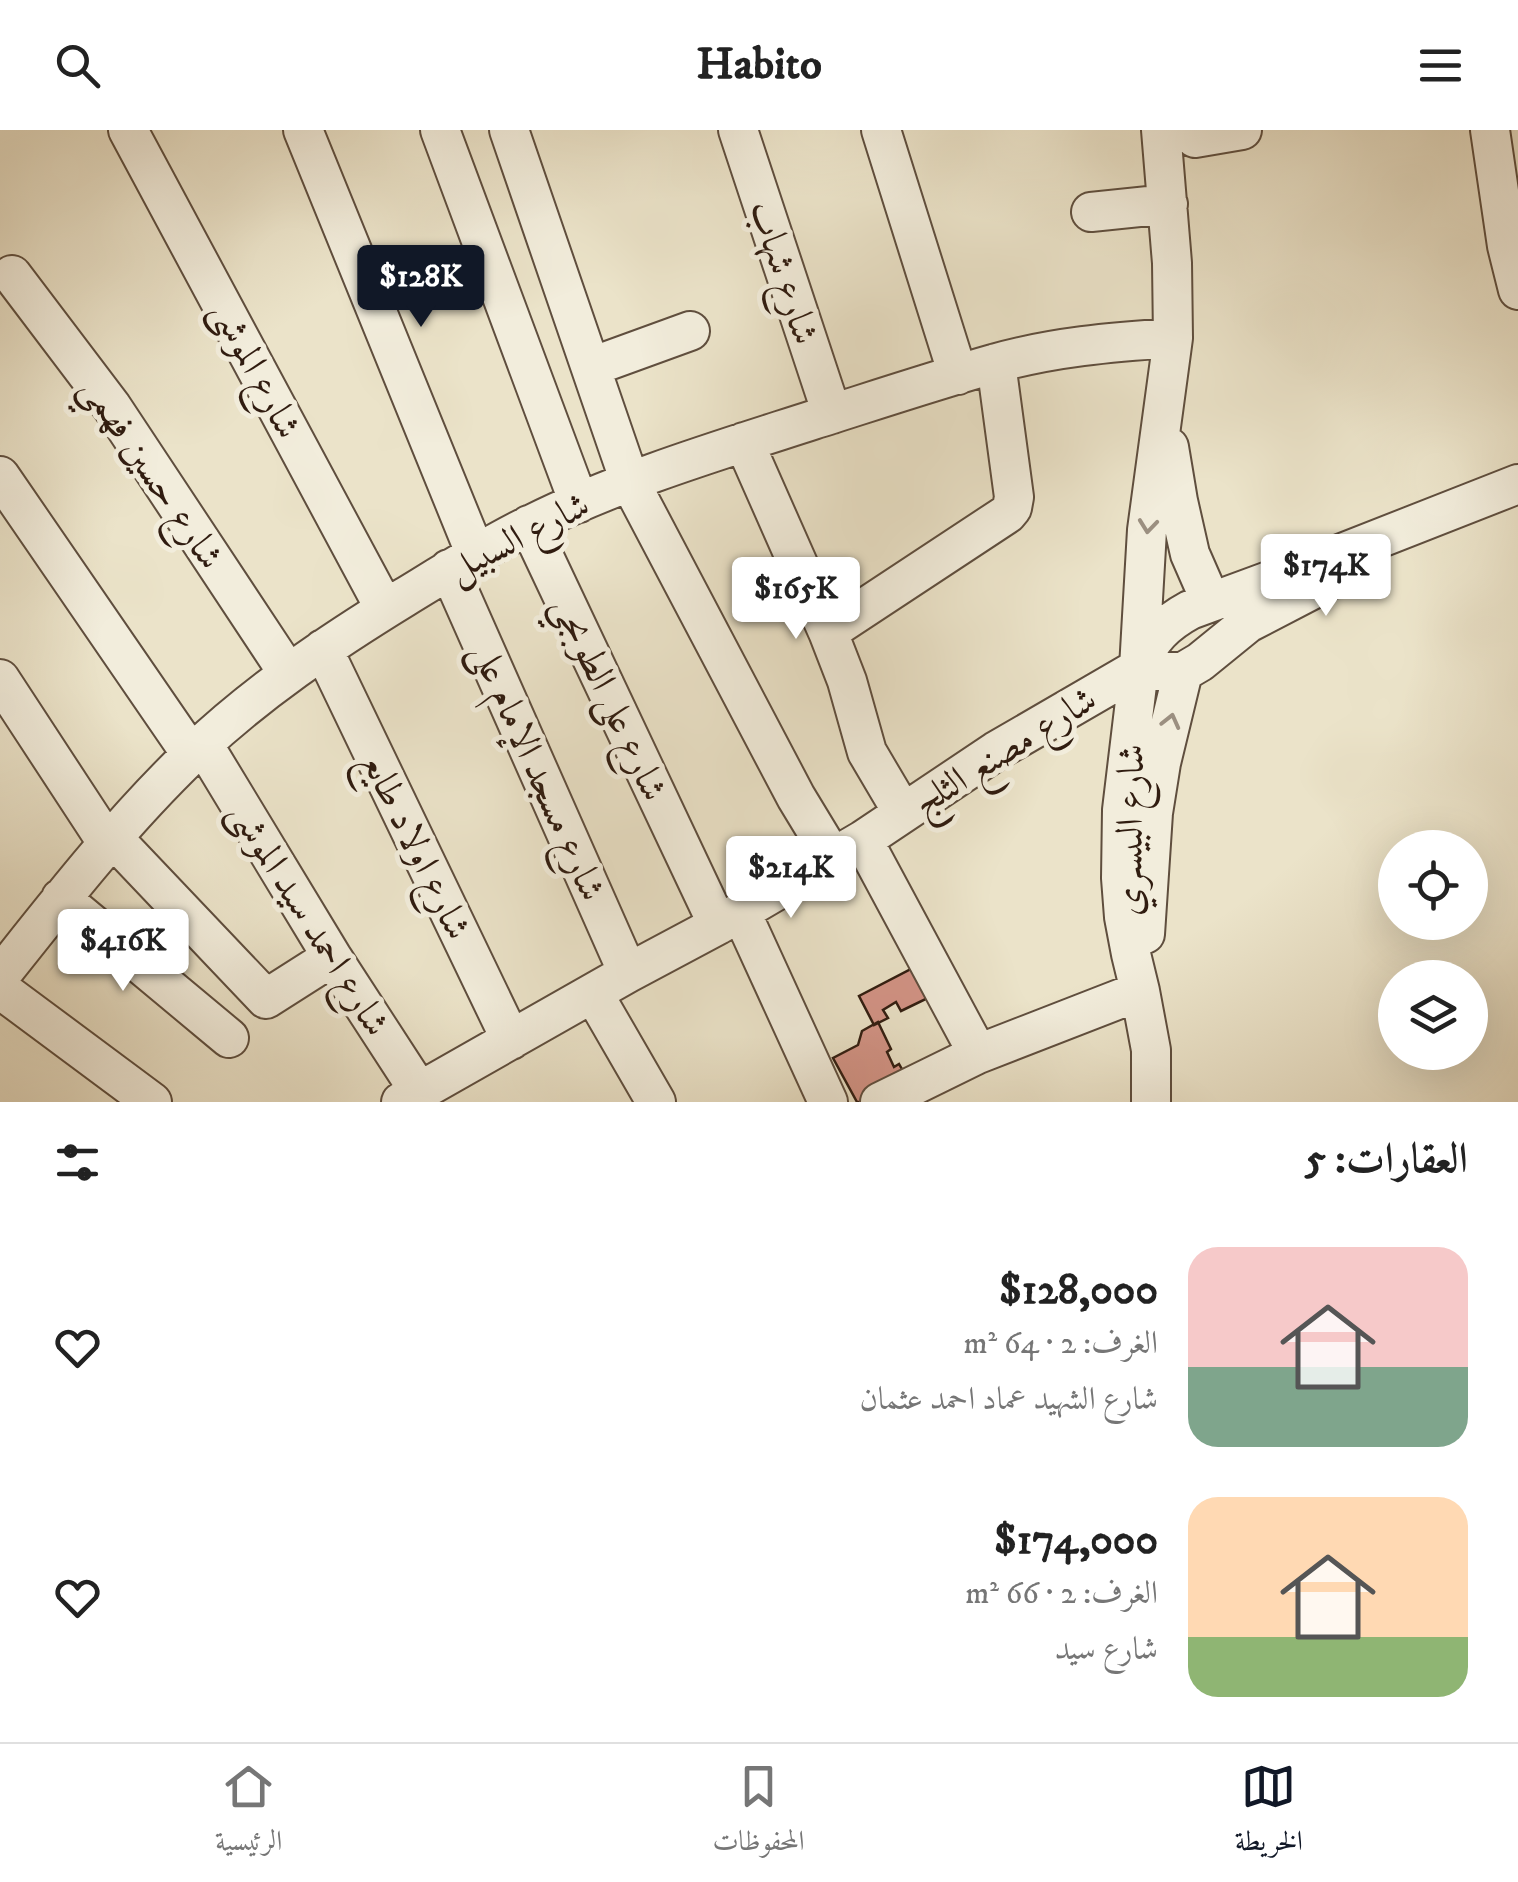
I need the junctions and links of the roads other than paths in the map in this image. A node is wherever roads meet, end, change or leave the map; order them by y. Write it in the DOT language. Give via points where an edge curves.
graph roads {
  1 [pos="128,130"];
  2 [pos="304,130"];
  3 [pos="440,130"];
  4 [pos="508,130"];
  5 [pos="738,130"];
  6 [pos="880,130"];
  7 [pos="1242,130"];
  8 [pos="1490,130"];
  9 [pos="1178,134"];
  10 [pos="1168,204"];
  11 [pos="1090,212"];
  12 [pos="12,276"];
  13 [pos="1518,290"];
  14 [pos="690,331"];
  15 [pos="1172,338"];
  16 [pos="996,363"];
  17 [pos="590,367"];
  18 [pos="958,374"];
  19 [pos="1164,395"];
  20 [pos="832,414"];
  21 [pos="744,442"];
  22 [pos="0,476"];
  23 [pos="630,482"];
  24 [pos="1518,484"];
  25 [pos="579,503"];
  26 [pos="1518,509"];
  27 [pos="529,525"];
  28 [pos="462,562"];
  29 [pos="1211,602"];
  30 [pos="386,609"];
  31 [pos="828,632"];
  32 [pos="324,648"];
  33 [pos="1139,668"];
  34 [pos="1184,672"];
  35 [pos="288,673"];
  36 [pos="0,680"];
  37 [pos="197,749"];
  38 [pos="903,813"];
  39 [pos="110,841"];
  40 [pos="848,849"];
  41 [pos="62,898"];
  42 [pos="729,919"];
  43 [pos="6,951"];
  44 [pos="332,958"];
  45 [pos="628,973"];
  46 [pos="0,989"];
  47 [pos="1140,991"];
  48 [pos="593,993"];
  49 [pos="229,1038"];
  50 [pos="511,1040"];
  51 [pos="978,1054"];
  52 [pos="410,1097"];
  53 [pos="152,1102"];
  54 [pos="656,1102"];
  55 [pos="828,1102"];
  56 [pos="880,1102"];
  57 [pos="1151,1102"];
  1 -- 30 [label="street, شارع الموشى"];
  2 -- 28 [label="street, شارع مسجد الإمام على"];
  3 -- 25 [label="street"];
  4 -- 17 [label="street"];
  5 -- 20 [label="street, شارع شهاب"];
  6 -- 18 [label="street"];
  7 -- 9 [label="street"];
  8 -- 13 [label="street"];
  9 -- 10 [label="street"];
  10 -- 11 [label="street"];
  10 -- 15 [label="street"];
  12 -- 35 [label="street, شارع حسين فهمي" via="112,407"];
  14 -- 17 [label="street"];
  15 -- 16 [label="street, شارع السبيل" via="1066,348"];
  15 -- 19 [label="street"];
  16 -- 18 [label="street, شارع السبيل"];
  16 -- 31 [label="street" via="1012,508"];
  17 -- 23 [label="street"];
  18 -- 20 [label="street, شارع السبيل"];
  19 -- 29 [label="street" via="1182,519"];
  19 -- 33 [label="street, شارع البيسري, one-way"];
  20 -- 21 [label="street, شارع السبيل"];
  21 -- 23 [label="street, شارع السبيل"];
  21 -- 31 [label="street"];
  22 -- 37 [label="street, شارع احمد سيد الموشى"];
  23 -- 25 [label="street, شارع السبيل"];
  23 -- 40 [label="street" via="796,798"];
  24 -- 29 [label="street"];
  25 -- 27 [label="street, شارع السبيل"];
  26 -- 34 [label="street" via="1316,587 1248,623"];
  27 -- 28 [label="street, شارع السبيل"];
  27 -- 42 [label="street, شارع على الطوبجي"];
  28 -- 30 [label="street, شارع السبيل"];
  28 -- 45 [label="street, شارع مسجد الإمام على"];
  29 -- 33 [label="street" via="1164,627"];
  30 -- 32 [label="street, شارع السبيل"];
  31 -- 38 [label="street" via="867,752"];
  32 -- 35 [label="street, شارع السبيل"];
  32 -- 50 [label="street, شارع اولاد طايع"];
  33 -- 34 [label="street"];
  33 -- 38 [label="street, شارع مصنع الثلج"];
  33 -- 47 [label="street, شارع البيسري" via="1121,878"];
  47 -- 34 [label="street, شارع البيسري, one-way" via="1153,814"];
  35 -- 37 [label="street, شارع السبيل"];
  36 -- 39 [label="street"];
  37 -- 39 [label="street, شارع السبيل"];
  37 -- 44 [label="street, شارع احمد سيد الموشى"];
  38 -- 40 [label="street, شارع مصنع الثلج"];
  39 -- 41 [label="street, شارع السبيل"];
  39 -- 44 [label="street" via="266,999"];
  40 -- 42 [label="street, شارع مصنع الثلج"];
  40 -- 51 [label="street"];
  41 -- 43 [label="street, شارع السبيل"];
  41 -- 49 [label="street"];
  42 -- 45 [label="street, شارع مصنع الثلج"];
  42 -- 55 [label="street, شارع على الطوبجي"];
  44 -- 52 [label="street, شارع احمد سيد الموشى"];
  45 -- 48 [label="street, شارع مصنع الثلج"];
  46 -- 53 [label="street"];
  47 -- 51 [label="street"];
  47 -- 57 [label="street, شارع البيسري" via="1151,1050"];
  48 -- 50 [label="street, شارع مصنع الثلج"];
  48 -- 54 [label="street"];
  50 -- 52 [label="street, شارع مصنع الثلج"];
  51 -- 56 [label="street"];
}
